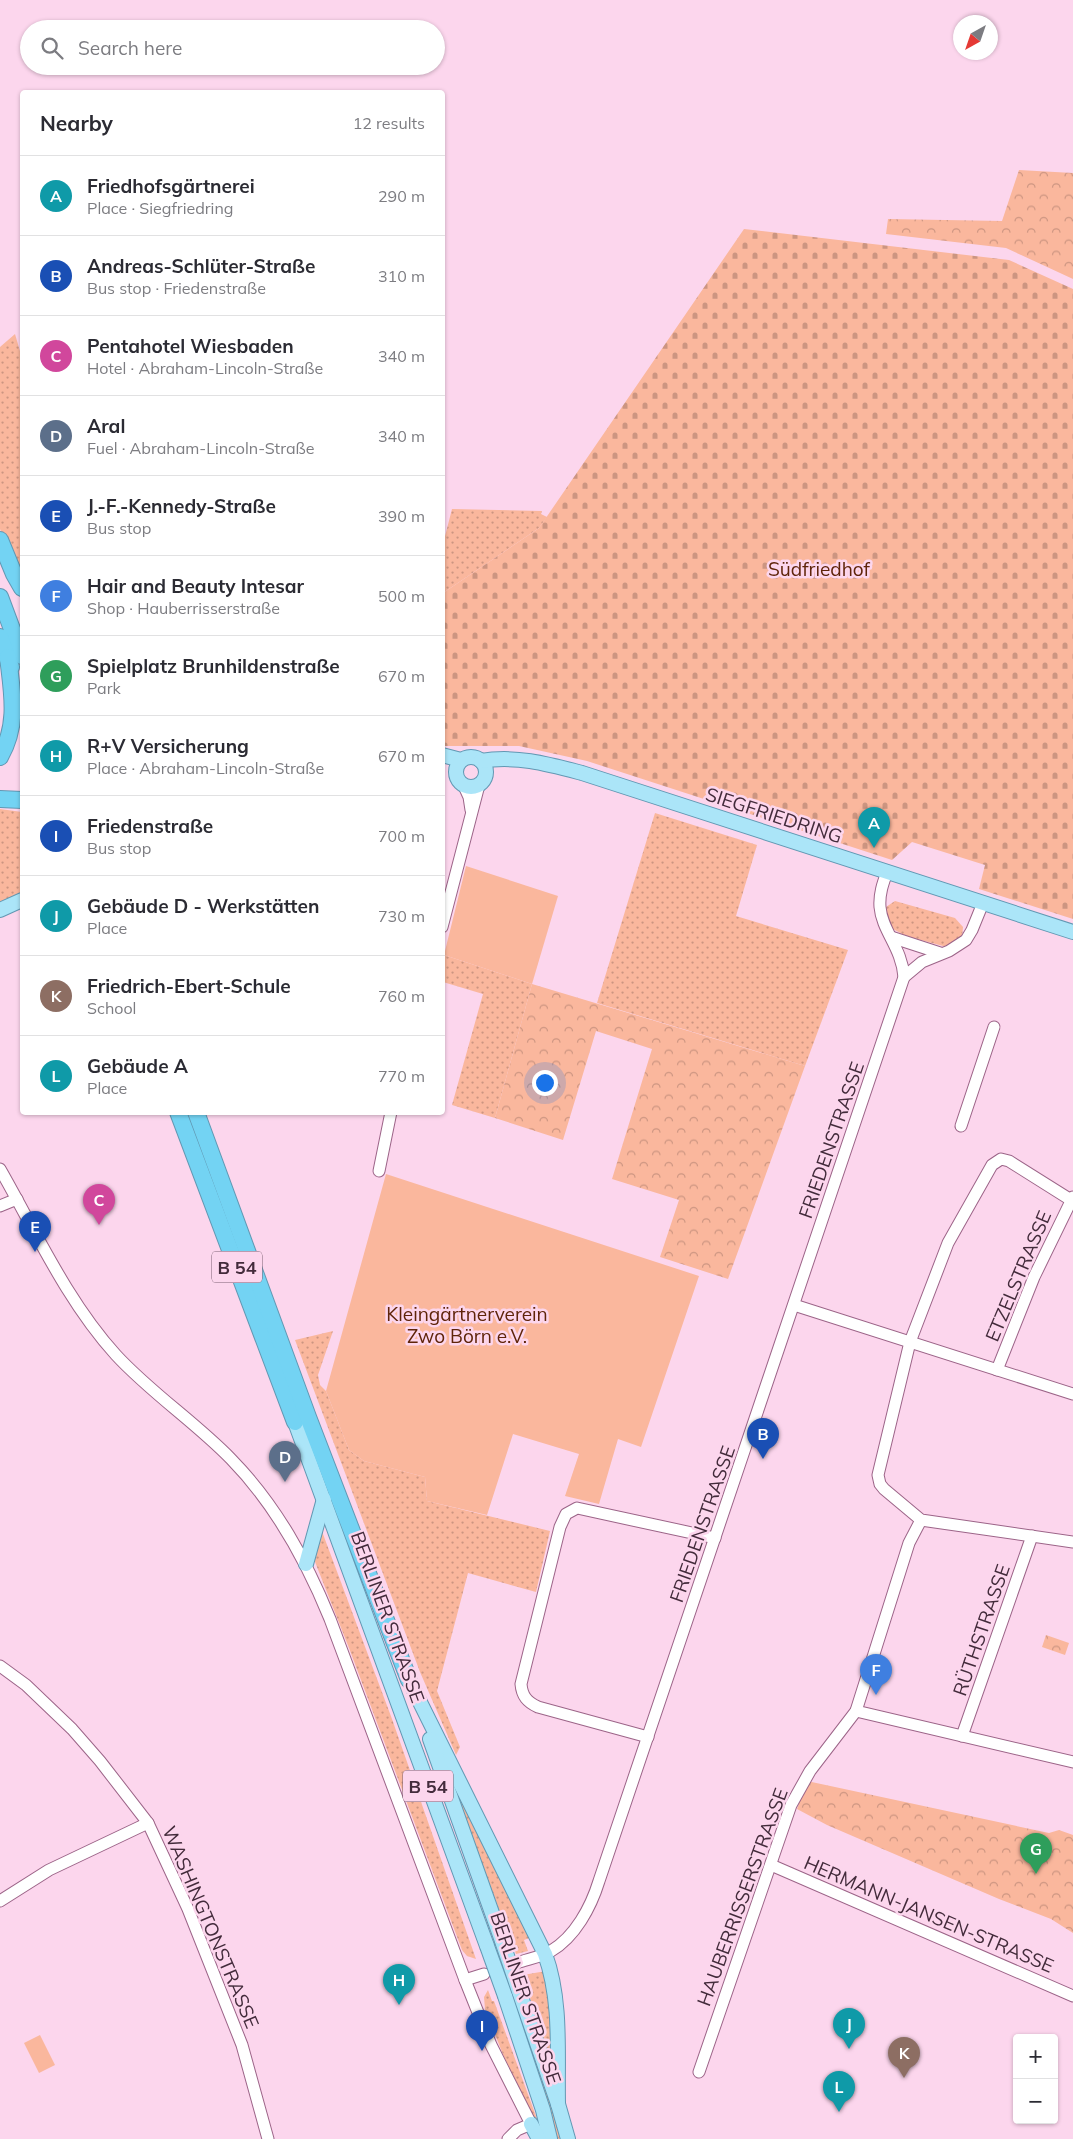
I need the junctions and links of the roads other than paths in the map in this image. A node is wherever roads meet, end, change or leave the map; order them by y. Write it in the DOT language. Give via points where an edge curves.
graph roads {
  1 [pos="0,540"];
  2 [pos="20,584"];
  3 [pos="0,597"];
  4 [pos="0,636"];
  5 [pos="15,657"];
  6 [pos="20,686"];
  7 [pos="445,756"];
  8 [pos="0,757"];
  9 [pos="461,760"];
  10 [pos="445,767"];
  11 [pos="482,773"];
  12 [pos="456,774"];
  13 [pos="464,786"];
  14 [pos="0,799"];
  15 [pos="20,800"];
  16 [pos="471,817"];
  17 [pos="887,872"];
  18 [pos="20,901"];
  19 [pos="983,902"];
  20 [pos="0,910"];
  21 [pos="445,916"];
  22 [pos="1073,932"];
  23 [pos="892,936"];
  24 [pos="940,953"];
  25 [pos="904,977"];
  26 [pos="994,1027"];
  27 [pos="179,1115"];
  28 [pos="197,1115"];
  29 [pos="209,1115"];
  30 [pos="390,1115"];
  31 [pos="961,1126"];
  32 [pos="0,1169"];
  33 [pos="379,1171"];
  34 [pos="220,1176"];
  35 [pos="1072,1198"];
  36 [pos="17,1199"];
  37 [pos="0,1206"];
  38 [pos="794,1305"];
  39 [pos="910,1342"];
  40 [pos="997,1370"];
  41 [pos="1073,1394"];
  42 [pos="295,1422"];
  43 [pos="324,1499"];
  44 [pos="921,1520"];
  45 [pos="1032,1536"];
  46 [pos="715,1538"];
  47 [pos="1073,1542"];
  48 [pos="306,1564"];
  49 [pos="0,1666"];
  50 [pos="409,1680"];
  51 [pos="856,1711"];
  52 [pos="962,1736"];
  53 [pos="648,1737"];
  54 [pos="1073,1762"];
  55 [pos="148,1823"];
  56 [pos="770,1865"];
  57 [pos="0,1900"];
  58 [pos="545,1954"];
  59 [pos="518,1963"];
  60 [pos="484,1974"];
  61 [pos="465,1980"];
  62 [pos="1073,1996"];
  63 [pos="699,2072"];
  64 [pos="558,2104"];
  65 [pos="531,2124"];
  66 [pos="268,2139"];
  67 [pos="508,2139"];
  68 [pos="539,2139"];
  69 [pos="550,2139"];
  70 [pos="568,2139"];
  1 -- 2 [label="highway"];
  3 -- 5 [label="highway"];
  4 -- 5 [label="highway"];
  5 -- 6 [label="highway"];
  5 -- 8 [label="highway" via="10,736"];
  7 -- 9 [label="main road, SIEGFRIEDRING"];
  9 -- 11 [label="main road, SIEGFRIEDRING" via="473,757"];
  9 -- 12 [label="main road"];
  10 -- 12 [label="main road"];
  11 -- 13 [label="main road, SIEGFRIEDRING" via="472,787"];
  11 -- 16 [label="street"];
  11 -- 17 [label="main road, SIEGFRIEDRING" via="499,758 546,764"];
  12 -- 13 [label="main road"];
  13 -- 16 [label="street" via="470,800"];
  14 -- 15 [label="highway"];
  16 -- 21 [label="street"];
  17 -- 19 [label="main road, SIEGFRIEDRING"];
  17 -- 23 [label="street" via="880,907"];
  18 -- 20 [label="main road"];
  19 -- 22 [label="main road, SIEGFRIEDRING"];
  19 -- 24 [label="street" via="966,940"];
  23 -- 24 [label="street"];
  23 -- 25 [label="street" via="902,960"];
  24 -- 25 [label="street"];
  25 -- 38 [label="street, FRIEDENSTRASSE"];
  26 -- 31 [label="street"];
  27 -- 42 [label="highway, BERLINER STRASSE / B 54"];
  28 -- 34 [label="highway, B 54"];
  29 -- 34 [label="highway"];
  30 -- 33 [label="street"];
  32 -- 36 [label="street"];
  34 -- 50 [label="highway, BERLINER STRASSE / B 54"];
  35 -- 39 [label="street" via="1009,1161 996,1161 987,1171 948,1243"];
  35 -- 40 [label="street, ETZELSTRASSE" via="1034,1278"];
  36 -- 37 [label="street"];
  36 -- 48 [label="street" via="68,1292 100,1335 134,1373 198,1428 250,1480 285,1526"];
  38 -- 39 [label="street"];
  38 -- 46 [label="street, FRIEDENSTRASSE"];
  39 -- 40 [label="street"];
  39 -- 44 [label="street" via="878,1480 884,1489"];
  40 -- 41 [label="street"];
  42 -- 43 [label="main road, BERLINER STRASSE / B 54"];
  43 -- 48 [label="main road"];
  43 -- 69 [label="main road, BERLINER STRASSE / B 54, bridge" via="505,1996"];
  44 -- 45 [label="street"];
  44 -- 51 [label="street, HAUBERRISSERSTRASSE" via="909,1543"];
  45 -- 47 [label="street"];
  45 -- 52 [label="street, RÜTHSTRASSE"];
  46 -- 53 [label="street, FRIEDENSTRASSE"];
  46 -- 53 [label="street" via="576,1508 566,1514 560,1526 521,1690 527,1701 538,1707"];
  48 -- 61 [label="street" via="330,1619"];
  49 -- 55 [label="street, WASHINGTONSTRASSE" via="26,1685 72,1730"];
  50 -- 58 [label="main road"];
  50 -- 64 [label="main road, BERLINER STRASSE / B 54, bridge"];
  51 -- 52 [label="street"];
  51 -- 56 [label="street, HAUBERRISSERSTRASSE" via="802,1782"];
  52 -- 54 [label="street"];
  53 -- 58 [label="street, FRIEDENSTRASSE" via="587,1910 564,1940"];
  55 -- 57 [label="street" via="50,1870"];
  55 -- 66 [label="street, WASHINGTONSTRASSE" via="188,1910 242,2045"];
  56 -- 62 [label="street, HERMANN-JANSEN-STRASSE"];
  56 -- 63 [label="street, HAUBERRISSERSTRASSE"];
  58 -- 59 [label="street, FRIEDENSTRASSE"];
  58 -- 64 [label="main road" via="556,1996"];
  60 -- 61 [label="street"];
  61 -- 65 [label="street" via="491,2045"];
  64 -- 70 [label="main road, BERLINER STRASSE / B 54"];
  65 -- 67 [label="street" via="517,2130"];
  65 -- 68 [label="main road"];
}
